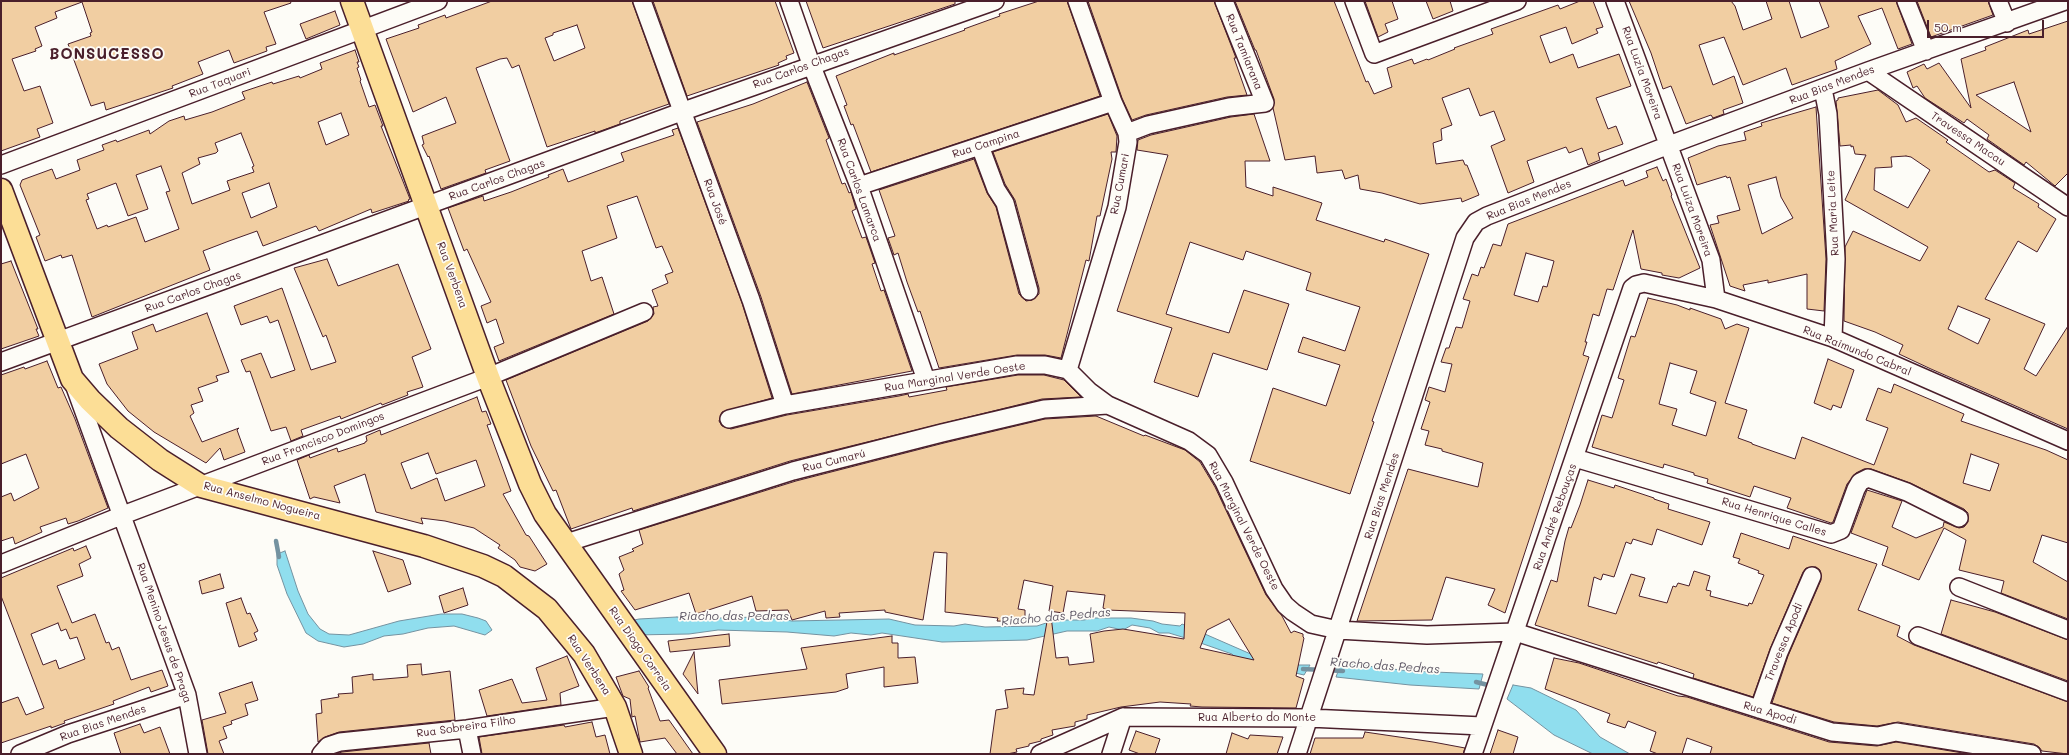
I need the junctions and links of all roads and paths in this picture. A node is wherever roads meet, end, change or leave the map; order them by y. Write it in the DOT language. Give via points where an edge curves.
graph roads {
  1 [pos="352,1"];
  2 [pos="438,1"];
  3 [pos="642,1"];
  4 [pos="790,1"];
  5 [pos="995,1"];
  6 [pos="1077,1"];
  7 [pos="1224,1"];
  8 [pos="1354,1"];
  9 [pos="1517,1"];
  10 [pos="1615,1"];
  11 [pos="1906,1"];
  12 [pos="1998,1"];
  13 [pos="2066,1"];
  14 [pos="2008,23"];
  15 [pos="362,30"];
  16 [pos="1926,51"];
  17 [pos="811,64"];
  18 [pos="1868,71"];
  19 [pos="1823,89"];
  20 [pos="1113,102"];
  21 [pos="681,112"];
  22 [pos="1128,134"];
  23 [pos="1669,145"];
  24 [pos="980,146"];
  25 [pos="1,165"];
  26 [pos="859,186"];
  27 [pos="1,190"];
  28 [pos="427,206"];
  29 [pos="2068,207"];
  30 [pos="1639,283"];
  31 [pos="1029,291"];
  32 [pos="1716,299"];
  33 [pos="644,312"];
  34 [pos="1833,338"];
  35 [pos="58,341"];
  36 [pos="1,362"];
  37 [pos="1068,370"];
  38 [pos="488,377"];
  39 [pos="72,379"];
  40 [pos="926,380"];
  41 [pos="785,405"];
  42 [pos="1108,405"];
  43 [pos="728,419"];
  44 [pos="2068,441"];
  45 [pos="1575,458"];
  46 [pos="201,486"];
  47 [pos="123,515"];
  48 [pos="1959,518"];
  49 [pos="566,543"];
  50 [pos="1,564"];
  51 [pos="483,566"];
  52 [pos="1812,576"];
  53 [pos="1959,587"];
  54 [pos="1338,630"];
  55 [pos="2068,630"];
  56 [pos="1515,632"];
  57 [pos="1918,636"];
  58 [pos="2068,692"];
  59 [pos="187,695"];
  60 [pos="615,707"];
  61 [pos="1759,709"];
  62 [pos="1123,717"];
  63 [pos="1309,718"];
  64 [pos="1482,726"];
  65 [pos="467,729"];
  66 [pos="20,754"];
  67 [pos="198,754"];
  68 [pos="321,754"];
  69 [pos="472,754"];
  70 [pos="631,754"];
  71 [pos="715,754"];
  72 [pos="1040,754"];
  73 [pos="1111,754"];
  74 [pos="1297,754"];
  75 [pos="1473,754"];
  76 [pos="2032,754"];
  1 -- 15 [label="main road, Rua Verbena"];
  2 -- 15 [label="street, Rua Taquari"];
  3 -- 21 [label="street, Rua José"];
  4 -- 17 [label="street, Rua Carlos Lamarca"];
  5 -- 17 [label="street, Rua Carlos Chagas"];
  6 -- 20 [label="street"];
  7 -- 22 [label="street, Rua Tamiarana" via="1265,103 1229,107 1148,125"];
  8 -- 9 [label="street" via="1374,54"];
  10 -- 23 [label="street, Rua Luzia Moreira"];
  11 -- 16 [label="street"];
  12 -- 14 [label="street"];
  13 -- 14 [label="street, Rua Bias Mendes"];
  14 -- 16 [label="street, Rua Bias Mendes"];
  15 -- 25 [label="street, Rua Taquari"];
  15 -- 28 [label="main road, Rua Verbena"];
  16 -- 18 [label="street, Rua Bias Mendes"];
  17 -- 21 [label="street, Rua Carlos Chagas"];
  17 -- 26 [label="street, Rua Carlos Lamarca"];
  18 -- 19 [label="street, Rua Bias Mendes"];
  18 -- 29 [label="street, Travessa Macau"];
  19 -- 23 [label="street, Rua Bias Mendes"];
  19 -- 34 [label="street, Rua Maria Leite" via="1828,114 1836,259"];
  20 -- 22 [label="street"];
  20 -- 24 [label="street, Rua Campina"];
  21 -- 28 [label="street, Rua Carlos Chagas"];
  21 -- 41 [label="street, Rua José" via="751,300"];
  22 -- 37 [label="street, Rua Cumari" via="1117,207"];
  23 -- 32 [label="street, Rua Luiza Moreira" via="1711,260"];
  23 -- 54 [label="street, Rua Bias Mendes" via="1488,216 1476,222 1465,238"];
  24 -- 26 [label="street, Rua Campina"];
  24 -- 31 [label="street" via="996,189 1005,202"];
  26 -- 40 [label="street, Rua Carlos Lamarca"];
  27 -- 35 [label="main road, Rua Anselmo Nogueira"];
  28 -- 35 [label="street, Rua Carlos Chagas"];
  28 -- 38 [label="main road, Rua Verbena"];
  30 -- 32 [label="street, Rua Raimundo Cabral"];
  30 -- 45 [label="street, Rua André Rebouças" via="1632,288"];
  32 -- 34 [label="street, Rua Raimundo Cabral"];
  33 -- 38 [label="street, Rua Francisco Domingos"];
  34 -- 44 [label="street, Rua Raimundo Cabral"];
  35 -- 36 [label="street, Rua Carlos Chagas"];
  35 -- 39 [label="main road, Rua Anselmo Nogueira"];
  37 -- 40 [label="street, Rua Marginal Verde Oeste" via="1045,365 1017,365"];
  37 -- 42 [label="street, Rua Marginal Verde Oeste"];
  38 -- 46 [label="street, Rua Francisco Domingos"];
  38 -- 49 [label="main road, Rua Verbena" via="530,484 545,514"];
  39 -- 46 [label="main road, Rua Anselmo Nogueira" via="119,428 160,460"];
  39 -- 47 [label="street, Rua Anselmo Nogueira"];
  40 -- 41 [label="street, Rua Marginal Verde Oeste"];
  41 -- 43 [label="street, Rua Marginal Verde Oeste"];
  42 -- 49 [label="street, Rua Cumarú" via="1044,409 942,433 793,471"];
  42 -- 54 [label="street, Rua Marginal Verde Oeste" via="1189,442 1208,455 1224,482 1274,589 1285,604 1311,624"];
  45 -- 48 [label="street, Rua Henrique Calles" via="1831,534 1841,530 1856,489 1860,482 1868,478 1907,492"];
  45 -- 56 [label="street, Rua André Rebouças"];
  46 -- 47 [label="street, Rua Francisco Domingos"];
  46 -- 51 [label="main road, Rua Anselmo Nogueira" via="424,546"];
  47 -- 50 [label="street, Rua Francisco Domingos"];
  47 -- 59 [label="street, Rua Menino Jesus de Praga"];
  49 -- 71 [label="main road, Rua Diogo Correia"];
  51 -- 60 [label="main road, Rua Verbena" via="504,576 547,609 584,654"];
  52 -- 61 [label="street, Travessa Apodi" via="1779,652"];
  53 -- 55 [label="street"];
  54 -- 56 [label="street, Rua Marginal Verde Oeste" via="1427,635"];
  54 -- 63 [label="street, Rua Bias Mendes"];
  56 -- 61 [label="street, Rua Apodi"];
  56 -- 64 [label="street, Rua André Rebouças"];
  57 -- 58 [label="street"];
  59 -- 66 [label="street, Rua Bias Mendes" via="68,734"];
  59 -- 67 [label="street, Rua Menino Jesus de Praga"];
  60 -- 65 [label="street, Rua Sobreira Filho"];
  60 -- 70 [label="main road, Rua Verbena"];
  61 -- 76 [label="street, Rua Apodi" via="1832,732 1878,736 1896,732"];
  62 -- 63 [label="street, Rua Alberto do Monte"];
  62 -- 72 [label="street, Rua Alberto do Monte"];
  62 -- 73 [label="street"];
  63 -- 64 [label="street, Rua Alberto do Monte"];
  63 -- 74 [label="street, Rua Bias Mendes"];
  64 -- 75 [label="street, Rua André Rebouças"];
  65 -- 68 [label="street, Rua Sobreira Filho" via="340,742 328,746"];
  65 -- 69 [label="street"];
}
